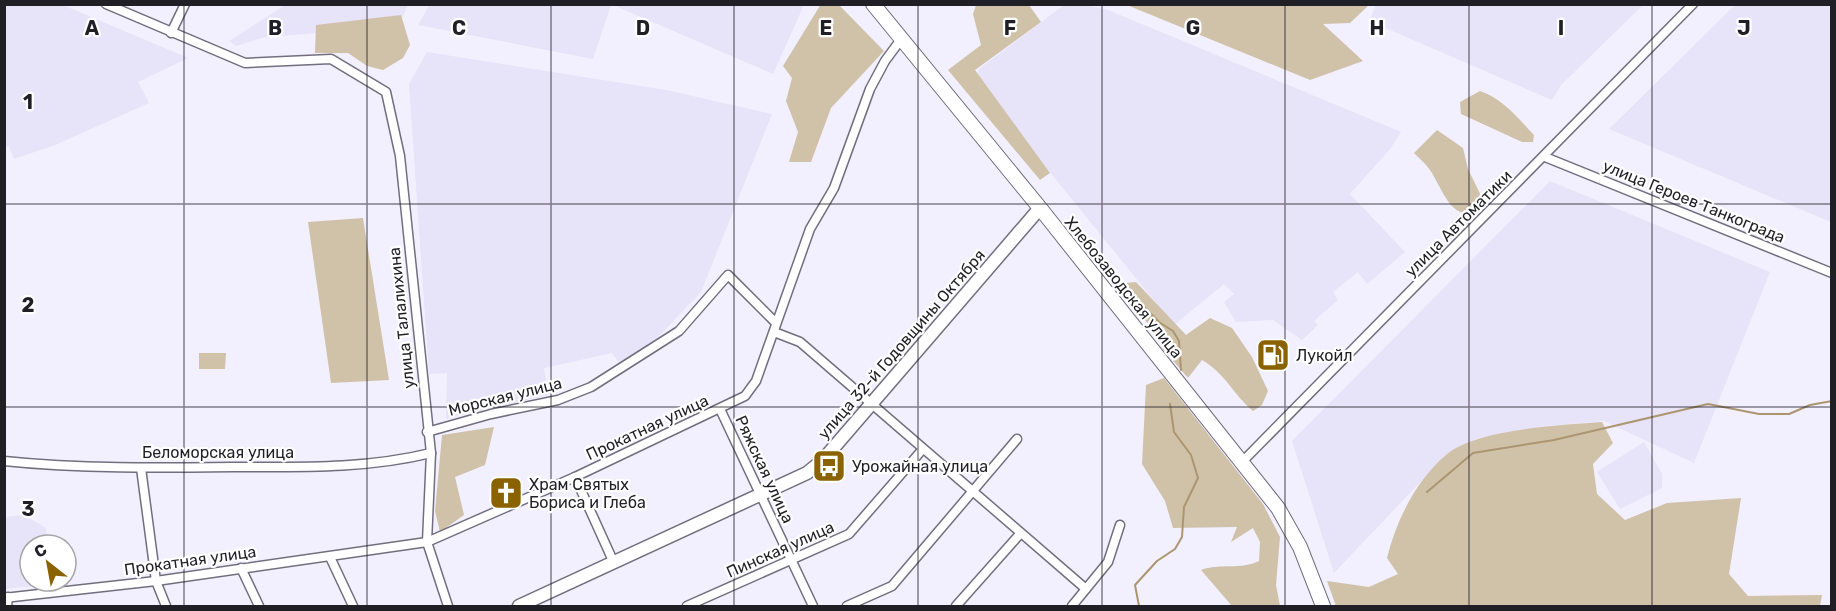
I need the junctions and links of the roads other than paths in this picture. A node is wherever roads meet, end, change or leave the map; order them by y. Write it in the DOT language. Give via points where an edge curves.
graph roads {
  1 [pos="106,4"];
  2 [pos="185,4"];
  3 [pos="873,4"];
  4 [pos="1693,4"];
  5 [pos="171,33"];
  6 [pos="902,38"];
  7 [pos="1545,157"];
  8 [pos="1041,208"];
  9 [pos="1832,273"];
  10 [pos="776,323"];
  11 [pos="774,332"];
  12 [pos="871,403"];
  13 [pos="720,409"];
  14 [pos="427,432"];
  15 [pos="1017,439"];
  16 [pos="922,450"];
  17 [pos="430,453"];
  18 [pos="4,461"];
  19 [pos="1242,462"];
  20 [pos="141,468"];
  21 [pos="575,477"];
  22 [pos="972,492"];
  23 [pos="761,496"];
  24 [pos="1120,525"];
  25 [pos="1020,534"];
  26 [pos="427,542"];
  27 [pos="330,557"];
  28 [pos="790,561"];
  29 [pos="614,563"];
  30 [pos="241,568"];
  31 [pos="156,581"];
  32 [pos="1086,589"];
  33 [pos="6,600"];
  34 [pos="536,603"];
  35 [pos="166,606"];
  36 [pos="259,606"];
  37 [pos="353,606"];
  38 [pos="448,606"];
  39 [pos="519,606"];
  40 [pos="687,606"];
  41 [pos="813,606"];
  42 [pos="847,606"];
  43 [pos="956,606"];
  44 [pos="1072,606"];
  45 [pos="1323,606"];
  1 -- 5 [label="street"];
  2 -- 5 [label="street"];
  3 -- 6 [label="main road, Хлебозаводская улица"];
  4 -- 7 [label="street, улица Автоматики" via="1586,110"];
  5 -- 14 [label="street, улица Талалихина" via="245,63 331,59 386,92 400,156"];
  6 -- 8 [label="main road, Хлебозаводская улица"];
  6 -- 10 [label="street, Прокатная улица" via="870,89 834,188 810,229"];
  7 -- 9 [label="street, улица Героев Танкограда"];
  7 -- 19 [label="street, улица Автоматики"];
  8 -- 12 [label="main road, улица 32-й Годовщины Октября"];
  8 -- 19 [label="main road, Хлебозаводская улица"];
  10 -- 11 [label="street, Прокатная улица"];
  10 -- 14 [label="street, Морская улица" via="728,274 679,331 591,387 558,400"];
  11 -- 12 [label="street" via="800,342"];
  11 -- 13 [label="street, Прокатная улица" via="756,381 745,396"];
  12 -- 16 [label="street"];
  12 -- 23 [label="main road, улица 32-й Годовщины Октября" via="823,460 807,473"];
  13 -- 21 [label="street, Прокатная улица"];
  13 -- 23 [label="street, Ряжская улица"];
  14 -- 17 [label="street, улица Талалихина"];
  15 -- 22 [label="street"];
  16 -- 22 [label="street"];
  16 -- 28 [label="street, Пинская улица" via="849,534"];
  17 -- 20 [label="street, Беломорская улица" via="348,466"];
  17 -- 26 [label="street, улица Талалихина"];
  18 -- 20 [label="street, Беломорская улица"];
  19 -- 45 [label="main road, Хлебозаводская улица" via="1278,508 1300,547"];
  20 -- 31 [label="street"];
  21 -- 26 [label="street, Прокатная улица"];
  21 -- 29 [label="street"];
  22 -- 25 [label="street"];
  22 -- 42 [label="street" via="892,586"];
  23 -- 28 [label="street, Ряжская улица"];
  23 -- 29 [label="main road, улица 32-й Годовщины Октября"];
  24 -- 32 [label="street" via="1108,562"];
  25 -- 32 [label="street"];
  25 -- 43 [label="street"];
  26 -- 27 [label="street, Прокатная улица"];
  26 -- 38 [label="street"];
  27 -- 30 [label="street, Прокатная улица"];
  27 -- 37 [label="street"];
  28 -- 40 [label="street, Пинская улица"];
  28 -- 41 [label="street, Ряжская улица"];
  29 -- 34 [label="main road, улица 32-й Годовщины Октября"];
  30 -- 31 [label="street, Прокатная улица"];
  30 -- 36 [label="street"];
  31 -- 33 [label="street, Прокатная улица"];
  31 -- 35 [label="street"];
  32 -- 44 [label="street"];
  34 -- 39 [label="main road, улица 32-й Годовщины Октября"];
}
